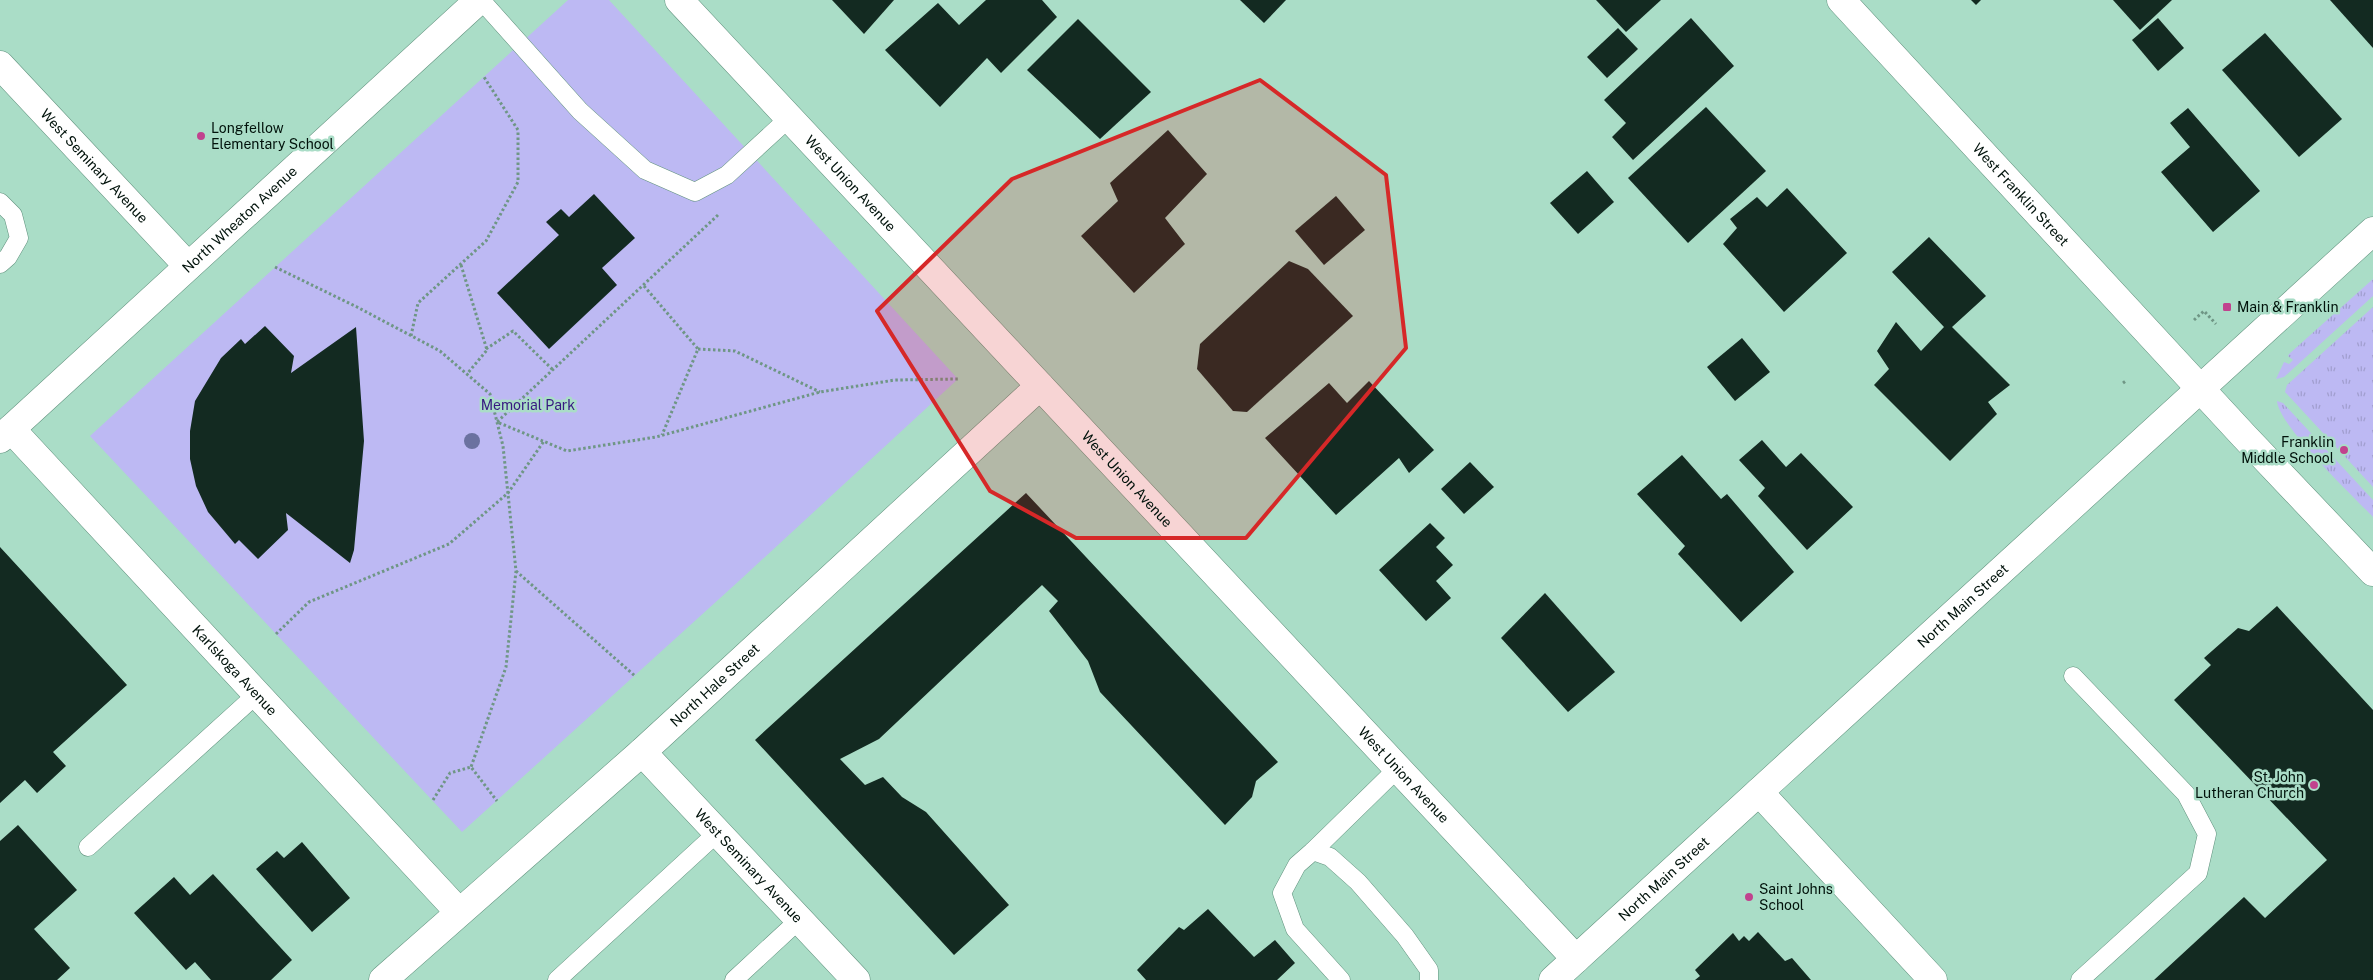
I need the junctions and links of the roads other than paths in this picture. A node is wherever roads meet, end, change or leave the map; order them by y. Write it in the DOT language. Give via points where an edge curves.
graph roads {
  1 [pos="480,0"];
  2 [pos="679,0"];
  3 [pos="1841,0"];
  4 [pos="0,65"];
  5 [pos="789,118"];
  6 [pos="0,202"];
  7 [pos="2373,231"];
  8 [pos="0,264"];
  9 [pos="188,266"];
  10 [pos="1040,386"];
  11 [pos="2200,389"];
  12 [pos="6,434"];
  13 [pos="2373,572"];
  14 [pos="2073,676"];
  15 [pos="257,694"];
  16 [pos="642,752"];
  17 [pos="1398,768"];
  18 [pos="1759,792"];
  19 [pos="717,833"];
  20 [pos="88,847"];
  21 [pos="1313,851"];
  22 [pos="459,912"];
  23 [pos="799,920"];
  24 [pos="1576,959"];
  25 [pos="383,980"];
  26 [pos="558,980"];
  27 [pos="734,980"];
  28 [pos="856,980"];
  29 [pos="1341,980"];
  30 [pos="1429,980"];
  31 [pos="1553,980"];
  32 [pos="1933,980"];
  33 [pos="2080,980"];
  1 -- 5 [label="lane" via="580,111 645,170 695,192 727,175"];
  1 -- 9 [label="street, North Wheaton Avenue"];
  2 -- 5 [label="street, West Union Avenue"];
  3 -- 11 [label="street, West Franklin Street"];
  4 -- 9 [label="street, West Seminary Avenue"];
  5 -- 10 [label="street, West Union Avenue"];
  6 -- 8 [label="lane" via="13,215 19,238"];
  7 -- 11 [label="street, North Main Street"];
  9 -- 12 [label="street, North Wheaton Avenue"];
  10 -- 16 [label="street, North Hale Street"];
  10 -- 17 [label="street, West Union Avenue"];
  11 -- 13 [label="street, West Franklin Street"];
  11 -- 18 [label="street, North Main Street"];
  12 -- 15 [label="street, Karlskoga Avenue"];
  14 -- 33 [label="lane" via="2186,794 2208,834 2198,873"];
  15 -- 20 [label="lane"];
  15 -- 22 [label="street, Karlskoga Avenue"];
  16 -- 19 [label="street, West Seminary Avenue"];
  16 -- 22 [label="street, North Hale Street"];
  17 -- 21 [label="lane"];
  17 -- 24 [label="street, West Union Avenue"];
  18 -- 24 [label="street, North Main Street"];
  18 -- 32 [label="street"];
  19 -- 23 [label="street, West Seminary Avenue"];
  19 -- 26 [label="lane"];
  21 -- 29 [label="lane" via="1297,865 1282,893 1295,929"];
  21 -- 30 [label="lane" via="1330,857 1358,882 1429,970"];
  22 -- 25 [label="street, North Hale Street"];
  23 -- 27 [label="lane"];
  23 -- 28 [label="street, West Seminary Avenue"];
  24 -- 31 [label="street, North Main Street"];
}
